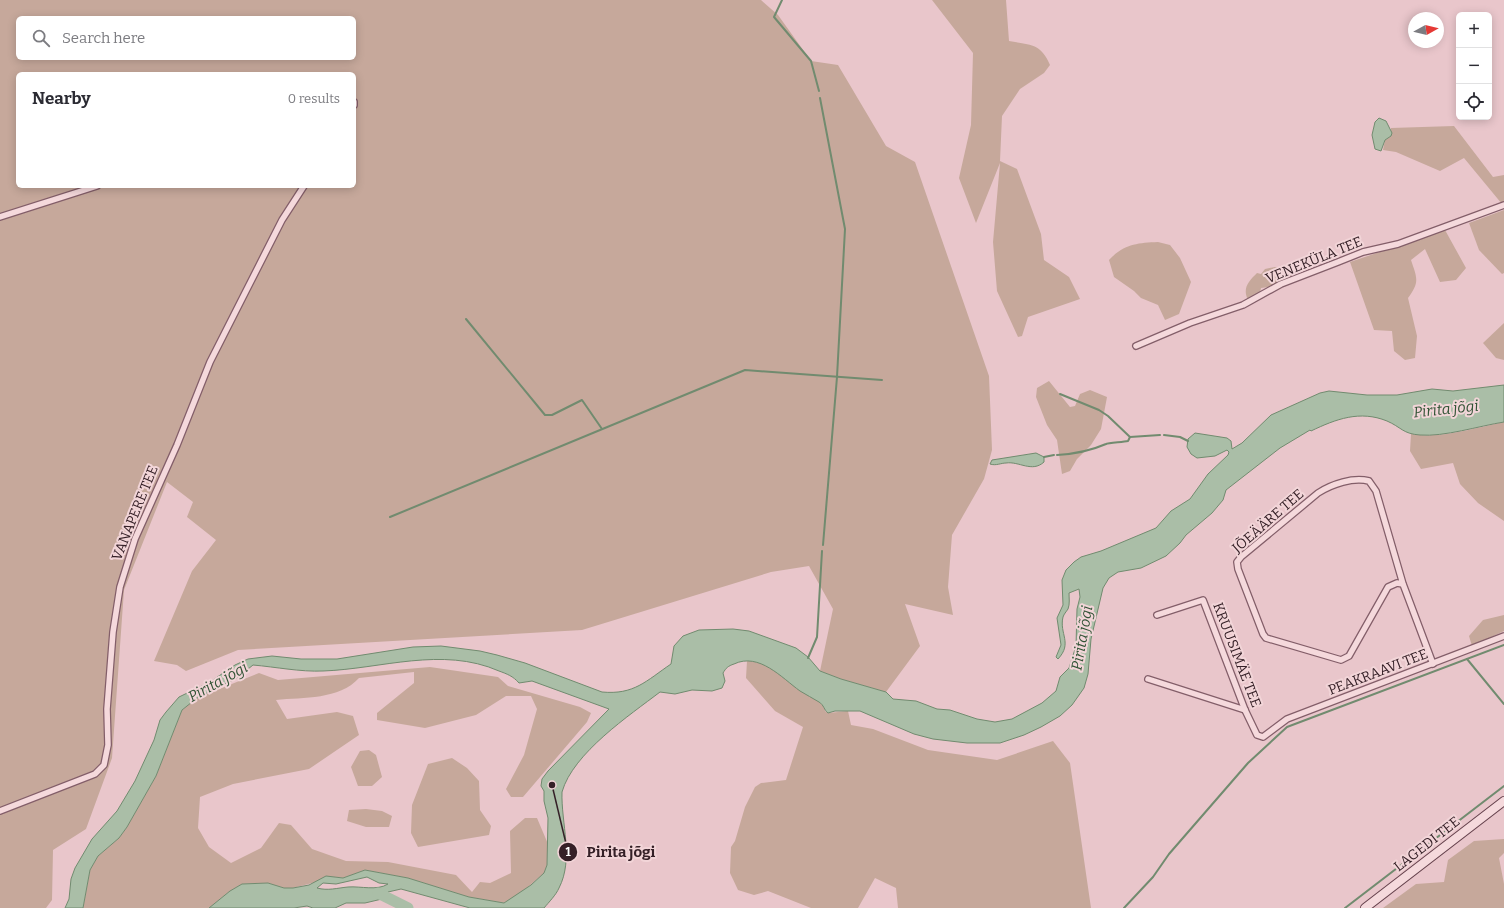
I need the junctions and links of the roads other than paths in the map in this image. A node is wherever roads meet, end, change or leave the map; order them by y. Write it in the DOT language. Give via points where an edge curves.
graph roads {
  1 [pos="91,188"];
  2 [pos="303,188"];
  3 [pos="1504,205"];
  4 [pos="0,217"];
  5 [pos="1136,346"];
  6 [pos="1403,584"];
  7 [pos="1157,616"];
  8 [pos="1504,636"];
  9 [pos="1433,664"];
  10 [pos="1148,679"];
  11 [pos="1245,710"];
  12 [pos="1263,737"];
  13 [pos="1504,801"];
  14 [pos="0,811"];
  15 [pos="1365,908"];
  1 -- 4 [label="street"];
  2 -- 14 [label="street, VANAPERE TEE" via="282,220 210,362 135,539 120,587 114,624 107,709 108,745 104,765 96,774"];
  3 -- 5 [label="street, VENEKÜLA TEE" via="1398,244 1363,252 1282,284 1243,305 1190,323"];
  6 -- 6 [label="street, JÕEÄÄRE TEE" via="1376,490 1373,484 1365,480 1339,484 1318,493 1237,562 1266,638 1341,660 1349,656 1388,587 1397,583"];
  6 -- 9 [label="street, JÕEÄÄRE TEE"];
  7 -- 11 [label="street, KRUUSIMÄE TEE" via="1203,600"];
  8 -- 9 [label="street, PEAKRAAVI TEE"];
  9 -- 12 [label="street, PEAKRAAVI TEE" via="1288,719"];
  10 -- 11 [label="street"];
  11 -- 12 [label="street, KRUUSIMÄE TEE" via="1257,735"];
  13 -- 15 [label="street, LAGEDI TEE"];
}
